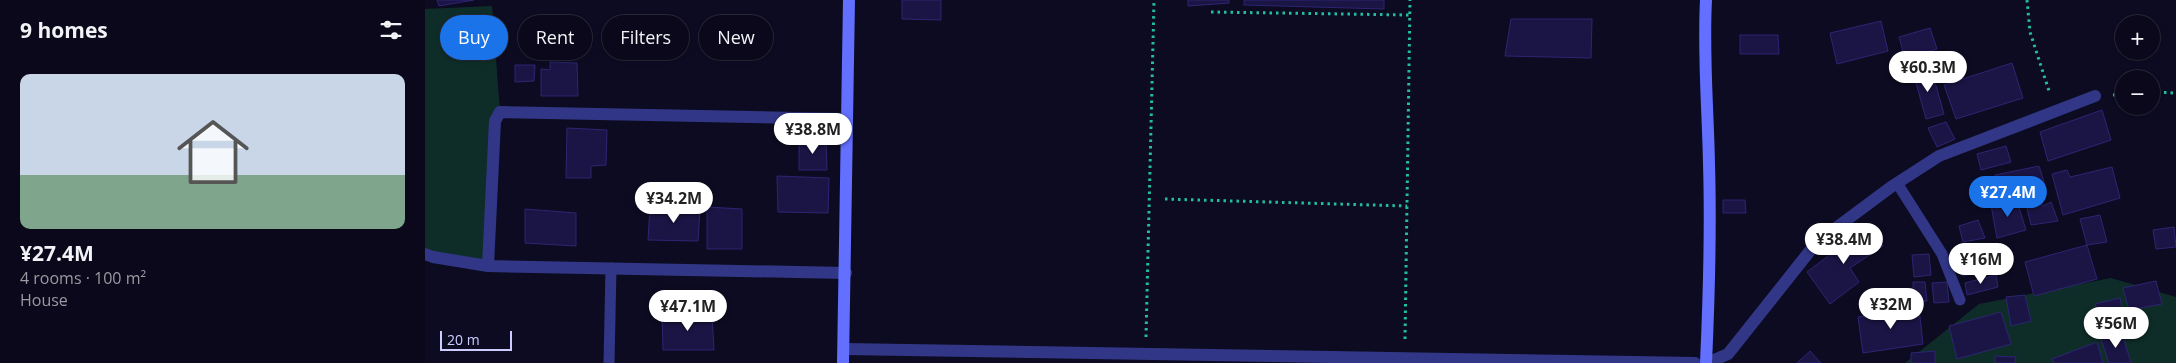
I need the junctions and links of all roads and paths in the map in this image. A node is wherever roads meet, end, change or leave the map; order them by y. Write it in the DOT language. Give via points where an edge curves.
graph roads {
  1 [pos="849,0"];
  2 [pos="1154,0"];
  3 [pos="1410,0"];
  4 [pos="1706,0"];
  5 [pos="2027,0"];
  6 [pos="1211,12"];
  7 [pos="1410,14"];
  8 [pos="2160,92"];
  9 [pos="2176,93"];
  10 [pos="2095,96"];
  11 [pos="2055,111"];
  12 [pos="847,119"];
  13 [pos="1897,183"];
  14 [pos="1165,199"];
  15 [pos="1407,206"];
  16 [pos="425,254"];
  17 [pos="488,266"];
  18 [pos="611,268"];
  19 [pos="846,273"];
  20 [pos="1960,300"];
  21 [pos="844,349"];
  22 [pos="1146,354"];
  23 [pos="1405,358"];
  24 [pos="609,363"];
  25 [pos="843,363"];
  26 [pos="1695,363"];
  27 [pos="1707,363"];
  1 -- 12 [label="street"];
  2 -- 22 [label="path"];
  3 -- 7 [label="path"];
  4 -- 27 [label="street" via="1710,261"];
  5 -- 11 [label="path" via="2030,32"];
  6 -- 7 [label="path"];
  7 -- 15 [label="path"];
  8 -- 9 [label="path"];
  10 -- 11 [label="street"];
  11 -- 13 [label="street" via="1939,156"];
  12 -- 17 [label="street" via="500,112 495,121"];
  12 -- 19 [label="street"];
  13 -- 20 [label="lane" via="1942,254"];
  13 -- 27 [label="street" via="1817,242 1728,354"];
  14 -- 15 [label="path"];
  15 -- 23 [label="path"];
  16 -- 17 [label="street"];
  17 -- 18 [label="street"];
  18 -- 19 [label="street"];
  18 -- 24 [label="lane"];
  19 -- 21 [label="street"];
  21 -- 22 [label="street"];
  21 -- 25 [label="street"];
  22 -- 23 [label="street"];
  23 -- 26 [label="street"];
}
